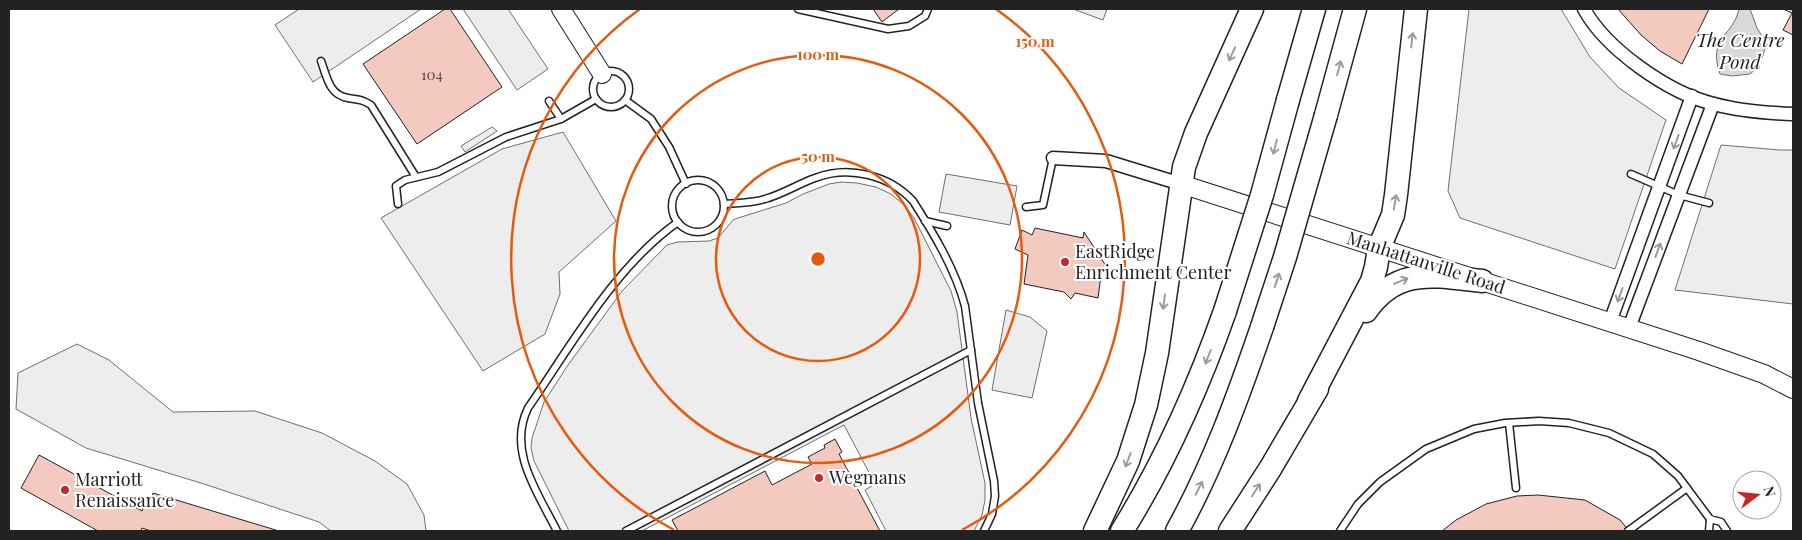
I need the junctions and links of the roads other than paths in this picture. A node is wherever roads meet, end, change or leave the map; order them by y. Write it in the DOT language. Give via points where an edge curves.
graph roads {
  1 [pos="561,9"];
  2 [pos="798,9"];
  3 [pos="928,9"];
  4 [pos="1252,9"];
  5 [pos="1314,9"];
  6 [pos="1355,9"];
  7 [pos="1416,9"];
  8 [pos="1584,9"];
  9 [pos="321,62"];
  10 [pos="602,74"];
  11 [pos="1692,96"];
  12 [pos="596,99"];
  13 [pos="625,100"];
  14 [pos="549,101"];
  15 [pos="1712,104"];
  16 [pos="1793,114"];
  17 [pos="561,119"];
  18 [pos="1053,158"];
  19 [pos="1631,174"];
  20 [pos="416,178"];
  21 [pos="686,184"];
  22 [pos="1181,184"];
  23 [pos="1659,188"];
  24 [pos="1679,195"];
  25 [pos="1709,203"];
  26 [pos="398,204"];
  27 [pos="724,204"];
  28 [pos="1026,206"];
  29 [pos="926,221"];
  30 [pos="678,222"];
  31 [pos="947,226"];
  32 [pos="1379,248"];
  33 [pos="1482,282"];
  34 [pos="1610,322"];
  35 [pos="1629,328"];
  36 [pos="971,350"];
  37 [pos="1793,389"];
  38 [pos="1309,401"];
  39 [pos="1509,423"];
  40 [pos="1516,488"];
  41 [pos="1686,488"];
  42 [pos="1710,519"];
  43 [pos="557,531"];
  44 [pos="626,531"];
  45 [pos="984,531"];
  46 [pos="1095,531"];
  47 [pos="1122,531"];
  48 [pos="1177,531"];
  49 [pos="1230,531"];
  50 [pos="1340,531"];
  51 [pos="1628,531"];
  52 [pos="1709,531"];
  53 [pos="1727,531"];
  1 -- 10 [label="street"];
  2 -- 3 [label="lane" via="888,29 909,26 925,16"];
  4 -- 22 [label="highway, one-way" via="1196,133"];
  5 -- 47 [label="highway, one-way, bridge" via="1262,195 1209,355 1181,423"];
  48 -- 6 [label="highway, one-way, bridge" via="1224,431 1262,327"];
  32 -- 7 [label="highway, one-way" via="1393,215"];
  8 -- 11 [label="street" via="1618,51 1655,78"];
  9 -- 20 [label="lane" via="335,94 371,104"];
  10 -- 12 [label="lane" via="594,85"];
  10 -- 13 [label="lane" via="617,72 626,80 629,91"];
  11 -- 15 [label="street"];
  11 -- 23 [label="street, one-way"];
  12 -- 13 [label="lane" via="608,107"];
  12 -- 17 [label="lane"];
  13 -- 21 [label="lane" via="641,110 655,125"];
  14 -- 17 [label="lane"];
  15 -- 16 [label="street"];
  15 -- 24 [label="street"];
  17 -- 20 [label="lane" via="506,137 438,172"];
  18 -- 22 [label="street, Manhattanville Road" via="1106,162"];
  18 -- 28 [label="lane" via="1043,205"];
  19 -- 23 [label="lane"];
  20 -- 26 [label="lane" via="396,186"];
  21 -- 27 [label="lane" via="698,180 713,185"];
  21 -- 30 [label="lane" via="672,201"];
  22 -- 32 [label="street, Manhattanville Road"];
  22 -- 46 [label="highway, one-way" via="1146,405 1128,461"];
  23 -- 24 [label="lane"];
  23 -- 34 [label="street, one-way"];
  24 -- 25 [label="lane"];
  35 -- 24 [label="street, one-way"];
  27 -- 29 [label="lane" via="764,199 827,174 856,173 884,180 905,193"];
  27 -- 30 [label="lane" via="720,221 706,231 688,231"];
  29 -- 31 [label="lane"];
  29 -- 36 [label="lane" via="961,291"];
  30 -- 43 [label="lane" via="653,242 607,294 524,417 520,437 522,456"];
  32 -- 33 [label="street, Manhattanville Road"];
  32 -- 38 [label="highway" via="1372,281"];
  33 -- 34 [label="street, Manhattanville Road"];
  38 -- 33 [label="highway, one-way" via="1370,305 1388,288 1410,278 1426,276"];
  34 -- 35 [label="street, Manhattanville Road"];
  35 -- 37 [label="street, Manhattanville Road" via="1741,365"];
  36 -- 44 [label="lane"];
  36 -- 45 [label="lane" via="996,496"];
  49 -- 38 [label="highway, one-way"];
  39 -- 40 [label="lane"];
  39 -- 41 [label="lane" via="1569,423 1608,433 1653,454 1678,476"];
  39 -- 50 [label="lane" via="1474,429 1426,448 1380,482 1358,504"];
  41 -- 42 [label="lane"];
  41 -- 51 [label="lane"];
  42 -- 52 [label="lane"];
  42 -- 53 [label="lane" via="1721,522"];
}
